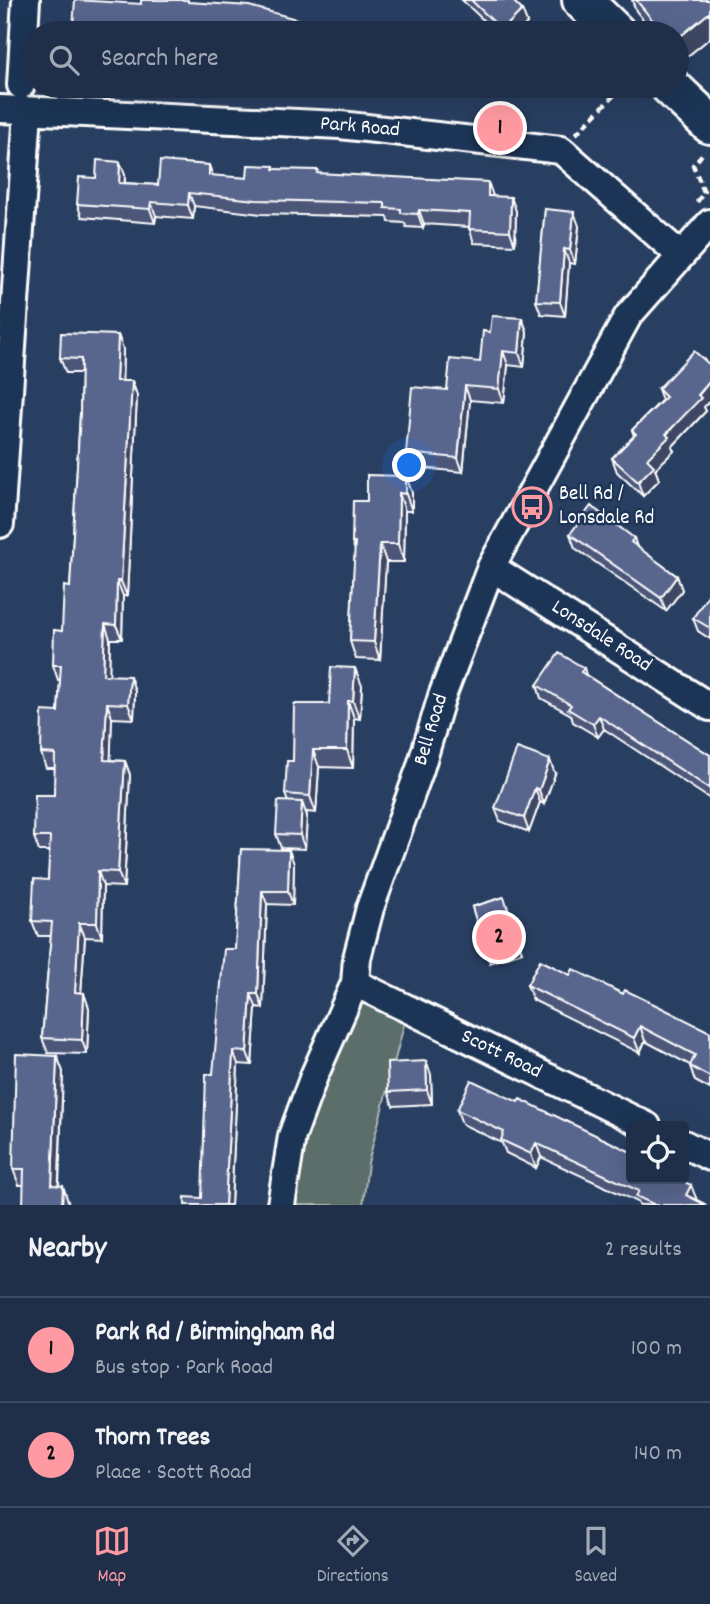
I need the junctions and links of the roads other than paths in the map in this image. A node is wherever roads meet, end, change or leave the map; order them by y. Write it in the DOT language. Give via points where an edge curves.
graph roads {
  1 [pos="26,0"];
  2 [pos="582,0"];
  3 [pos="25,21"];
  4 [pos="604,21"];
  5 [pos="683,98"];
  6 [pos="0,109"];
  7 [pos="28,111"];
  8 [pos="710,124"];
  9 [pos="695,237"];
  10 [pos="0,524"];
  11 [pos="491,567"];
  12 [pos="710,707"];
  13 [pos="355,983"];
  14 [pos="637,1121"];
  15 [pos="689,1146"];
  16 [pos="710,1157"];
  17 [pos="281,1205"];
  1 -- 3 [label="street"];
  2 -- 4 [label="highway"];
  5 -- 8 [label="highway"];
  6 -- 7 [label="street, Park Road"];
  7 -- 9 [label="street, Park Road" via="340,125 561,150"];
  7 -- 10 [label="street"];
  9 -- 11 [label="street, Bell Road" via="628,316"];
  11 -- 12 [label="street, Lonsdale Road"];
  11 -- 13 [label="street, Bell Road" via="370,908"];
  13 -- 14 [label="street, Scott Road"];
  13 -- 17 [label="street, Bell Road" via="292,1136"];
  15 -- 16 [label="street"];
}
